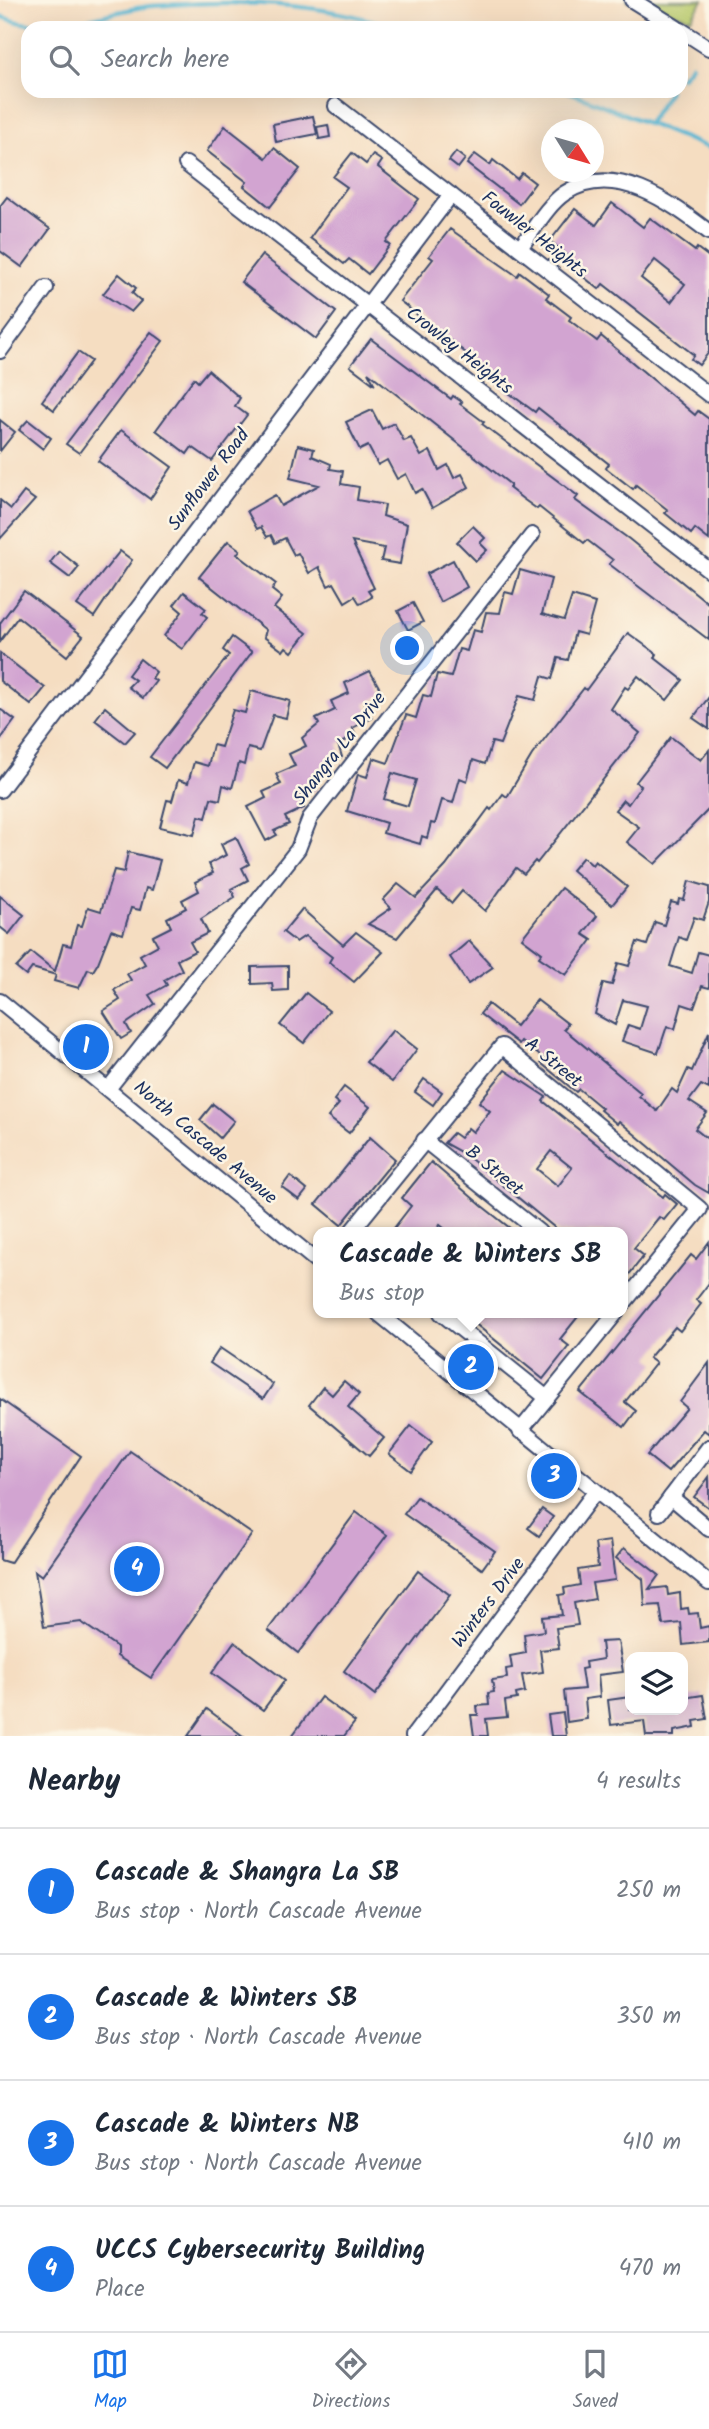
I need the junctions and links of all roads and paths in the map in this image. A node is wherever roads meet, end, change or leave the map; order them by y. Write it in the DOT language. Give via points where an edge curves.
graph roads {
  1 [pos="632,0"];
  2 [pos="666,21"];
  3 [pos="688,35"];
  4 [pos="709,48"];
  5 [pos="336,106"];
  6 [pos="186,164"];
  7 [pos="451,195"];
  8 [pos="709,232"];
  9 [pos="520,248"];
  10 [pos="46,288"];
  11 [pos="367,304"];
  12 [pos="0,351"];
  13 [pos="709,395"];
  14 [pos="532,535"];
  15 [pos="709,569"];
  16 [pos="0,790"];
  17 [pos="0,1001"];
  18 [pos="108,1088"];
  19 [pos="424,1140"];
  20 [pos="355,1227"];
  21 [pos="533,1227"];
  22 [pos="313,1258"];
  23 [pos="628,1298"];
  24 [pos="384,1318"];
  25 [pos="447,1318"];
  26 [pos="612,1318"];
  27 [pos="547,1398"];
  28 [pos="520,1431"];
  29 [pos="709,1447"];
  30 [pos="595,1492"];
  31 [pos="671,1497"];
  32 [pos="709,1529"];
  33 [pos="645,1532"];
  34 [pos="709,1583"];
  35 [pos="413,1736"];
  1 -- 2 [label="street"];
  3 -- 4 [label="street"];
  5 -- 7 [label="street, Fouwler Heights"];
  6 -- 11 [label="street, Crowley Heights"];
  7 -- 9 [label="street, Fouwler Heights"];
  7 -- 11 [label="street, Sunflower Road"];
  8 -- 9 [label="street" via="657,195 592,182 563,194"];
  9 -- 13 [label="street, Fouwler Heights"];
  10 -- 12 [label="street"];
  11 -- 15 [label="street, Crowley Heights"];
  11 -- 16 [label="street, Sunflower Road"];
  14 -- 18 [label="street, Shangra La Drive" via="310,818 298,849"];
  17 -- 18 [label="street, North Cascade Avenue"];
  18 -- 22 [label="street, North Cascade Avenue"];
  19 -- 20 [label="street, A Street"];
  19 -- 21 [label="street, B Street"];
  19 -- 23 [label="street, A Street" via="502,1046 700,1209"];
  24 -- 28 [label="street"];
  25 -- 27 [label="street"];
  26 -- 27 [label="street"];
  27 -- 28 [label="street"];
  28 -- 30 [label="street"];
  29 -- 31 [label="street"];
  30 -- 33 [label="street"];
  30 -- 35 [label="street, Winters Drive"];
  31 -- 32 [label="street"];
  31 -- 33 [label="street"];
  33 -- 34 [label="street"];
}
